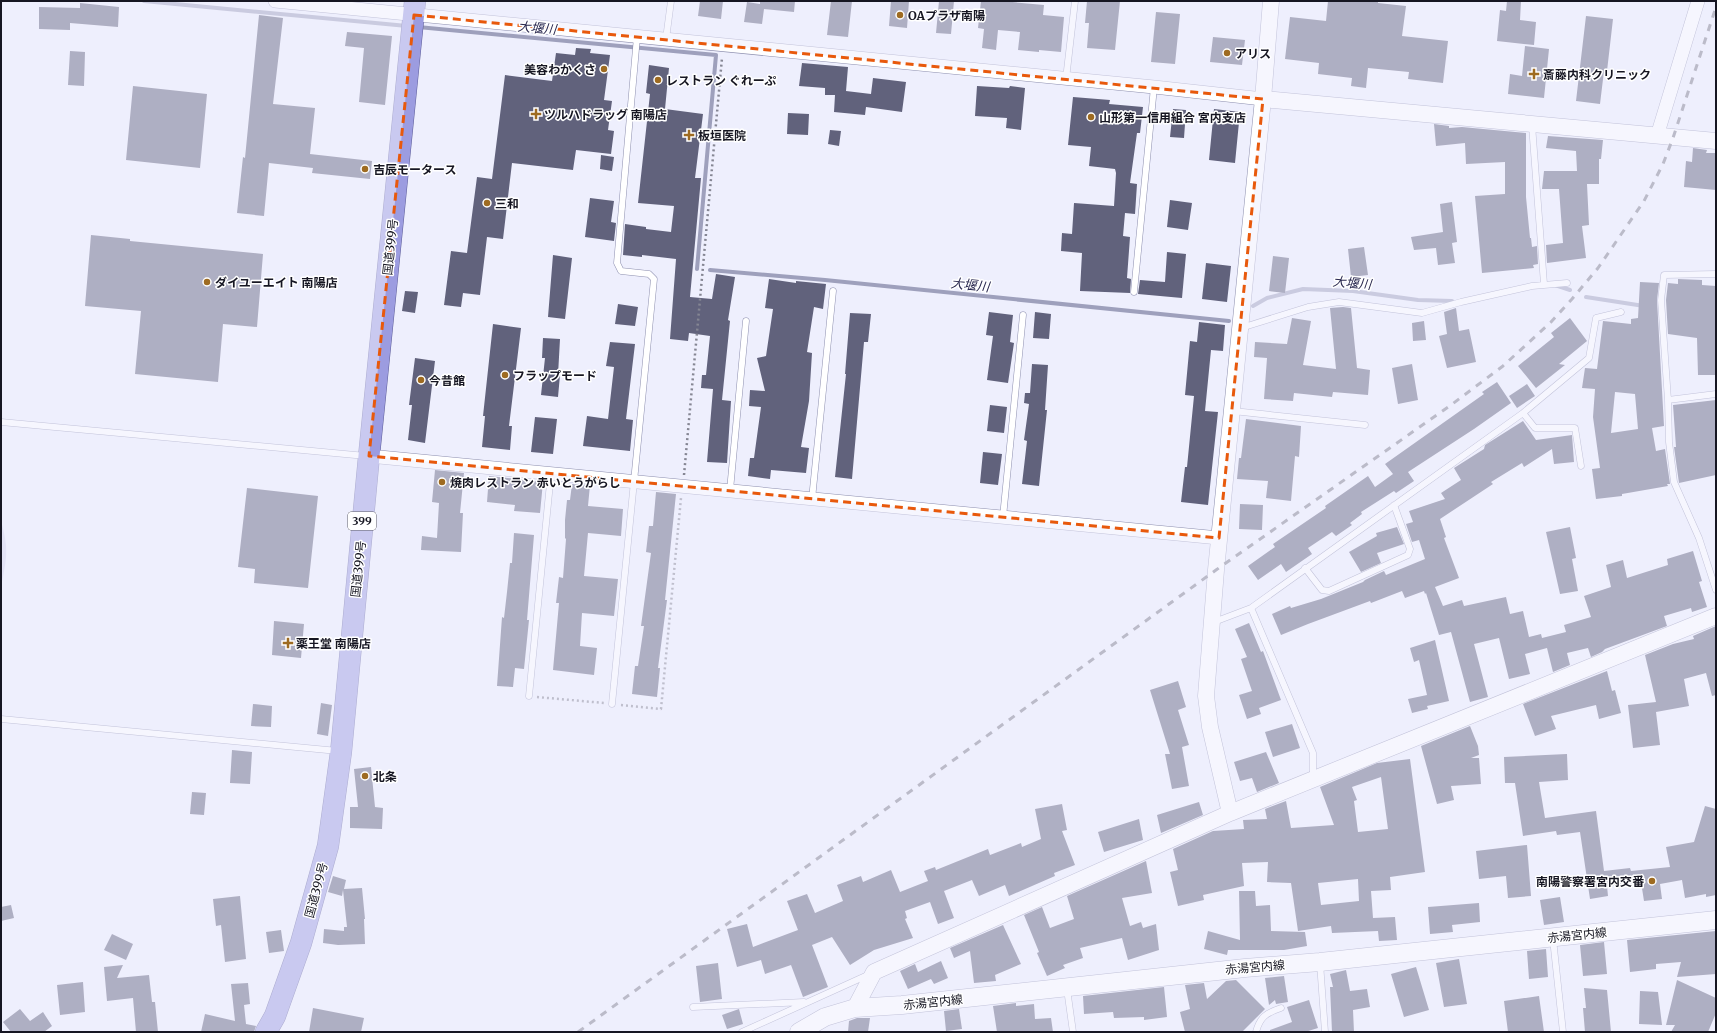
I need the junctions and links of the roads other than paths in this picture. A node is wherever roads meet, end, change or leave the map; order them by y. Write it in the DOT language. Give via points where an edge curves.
graph roads {
  1 [pos="275,1"];
  2 [pos="671,1"];
  3 [pos="1074,1"];
  4 [pos="1271,1"];
  5 [pos="1698,1"];
  6 [pos="415,8"];
  7 [pos="637,37"];
  8 [pos="666,39"];
  9 [pos="1066,79"];
  10 [pos="1154,87"];
  11 [pos="1263,99"];
  12 [pos="1532,123"];
  13 [pos="1656,136"];
  14 [pos="1716,141"];
  15 [pos="1716,274"];
  16 [pos="1567,283"];
  17 [pos="1544,284"];
  18 [pos="832,291"];
  19 [pos="1134,292"];
  20 [pos="1621,312"];
  21 [pos="1022,315"];
  22 [pos="746,321"];
  23 [pos="1239,328"];
  24 [pos="1716,394"];
  25 [pos="1668,400"];
  26 [pos="1231,411"];
  27 [pos="1523,413"];
  28 [pos="1,422"];
  29 [pos="1365,426"];
  30 [pos="369,456"];
  31 [pos="1581,466"];
  32 [pos="551,473"];
  33 [pos="633,481"];
  34 [pos="730,490"];
  35 [pos="812,499"];
  36 [pos="1394,505"];
  37 [pos="1002,517"];
  38 [pos="1219,538"];
  39 [pos="1305,568"];
  40 [pos="1716,590"];
  41 [pos="1251,608"];
  42 [pos="1716,616"];
  43 [pos="1211,624"];
  44 [pos="529,696"];
  45 [pos="612,704"];
  46 [pos="1,719"];
  47 [pos="341,752"];
  48 [pos="1313,779"];
  49 [pos="1230,813"];
  50 [pos="1716,920"];
  51 [pos="1553,937"];
  52 [pos="1320,962"];
  53 [pos="874,972"];
  54 [pos="1066,988"];
  55 [pos="808,1002"];
  56 [pos="694,1007"];
  57 [pos="855,1008"];
  58 [pos="1281,1008"];
  59 [pos="266,1032"];
  60 [pos="742,1032"];
  61 [pos="799,1032"];
  62 [pos="1073,1032"];
  63 [pos="1256,1032"];
  64 [pos="1325,1032"];
  65 [pos="1564,1032"];
  1 -- 6 [label="street"];
  2 -- 8 [label="lane"];
  3 -- 9 [label="lane"];
  4 -- 11 [label="street"];
  5 -- 13 [label="street"];
  6 -- 7 [label="street"];
  6 -- 30 [label="highway, 国道399号 / 399"];
  7 -- 8 [label="street"];
  7 -- 33 [label="lane" via="616,263 621,271 649,274 654,279"];
  8 -- 9 [label="street"];
  9 -- 10 [label="street"];
  10 -- 11 [label="street"];
  10 -- 19 [label="lane"];
  11 -- 12 [label="street"];
  11 -- 23 [label="street"];
  12 -- 13 [label="street"];
  12 -- 17 [label="lane"];
  13 -- 14 [label="street"];
  15 -- 25 [label="lane" via="1664,275 1661,300"];
  16 -- 17 [label="lane"];
  17 -- 23 [label="lane" via="1422,313 1339,302 1308,307"];
  18 -- 35 [label="lane"];
  20 -- 27 [label="lane" via="1596,318 1589,358"];
  21 -- 37 [label="lane"];
  22 -- 34 [label="lane"];
  23 -- 26 [label="street"];
  24 -- 25 [label="lane"];
  25 -- 40 [label="lane" via="1669,442 1674,482 1699,538"];
  26 -- 29 [label="lane"];
  26 -- 38 [label="street"];
  27 -- 31 [label="lane" via="1535,428 1575,428"];
  27 -- 36 [label="lane"];
  28 -- 30 [label="lane"];
  30 -- 32 [label="street"];
  30 -- 47 [label="highway, 国道399号 / 399"];
  32 -- 33 [label="street"];
  32 -- 44 [label="lane"];
  33 -- 34 [label="street"];
  33 -- 45 [label="lane"];
  34 -- 35 [label="street"];
  35 -- 37 [label="street"];
  36 -- 39 [label="lane"];
  36 -- 39 [label="lane" via="1410,549 1408,554 1329,591 1322,590"];
  37 -- 38 [label="street"];
  38 -- 43 [label="street"];
  39 -- 41 [label="lane"];
  41 -- 43 [label="lane"];
  41 -- 48 [label="lane" via="1313,753"];
  42 -- 48 [label="street"];
  43 -- 49 [label="street" via="1206,696 1210,727"];
  46 -- 47 [label="lane"];
  47 -- 59 [label="highway, 国道399号 / 399" via="328,846 301,943 275,1016"];
  48 -- 49 [label="street"];
  49 -- 53 [label="street"];
  50 -- 51 [label="main road, 赤湯宮内線"];
  51 -- 52 [label="main road, 赤湯宮内線"];
  51 -- 65 [label="lane"];
  52 -- 54 [label="main road, 赤湯宮内線"];
  52 -- 64 [label="lane"];
  53 -- 55 [label="lane"];
  53 -- 57 [label="street"];
  54 -- 57 [label="main road, 赤湯宮内線"];
  54 -- 62 [label="lane"];
  55 -- 56 [label="lane"];
  55 -- 60 [label="lane"];
  57 -- 61 [label="main road, 赤湯宮内線" via="825,1016"];
  58 -- 63 [label="lane" via="1269,1012 1258,1022"];
}
